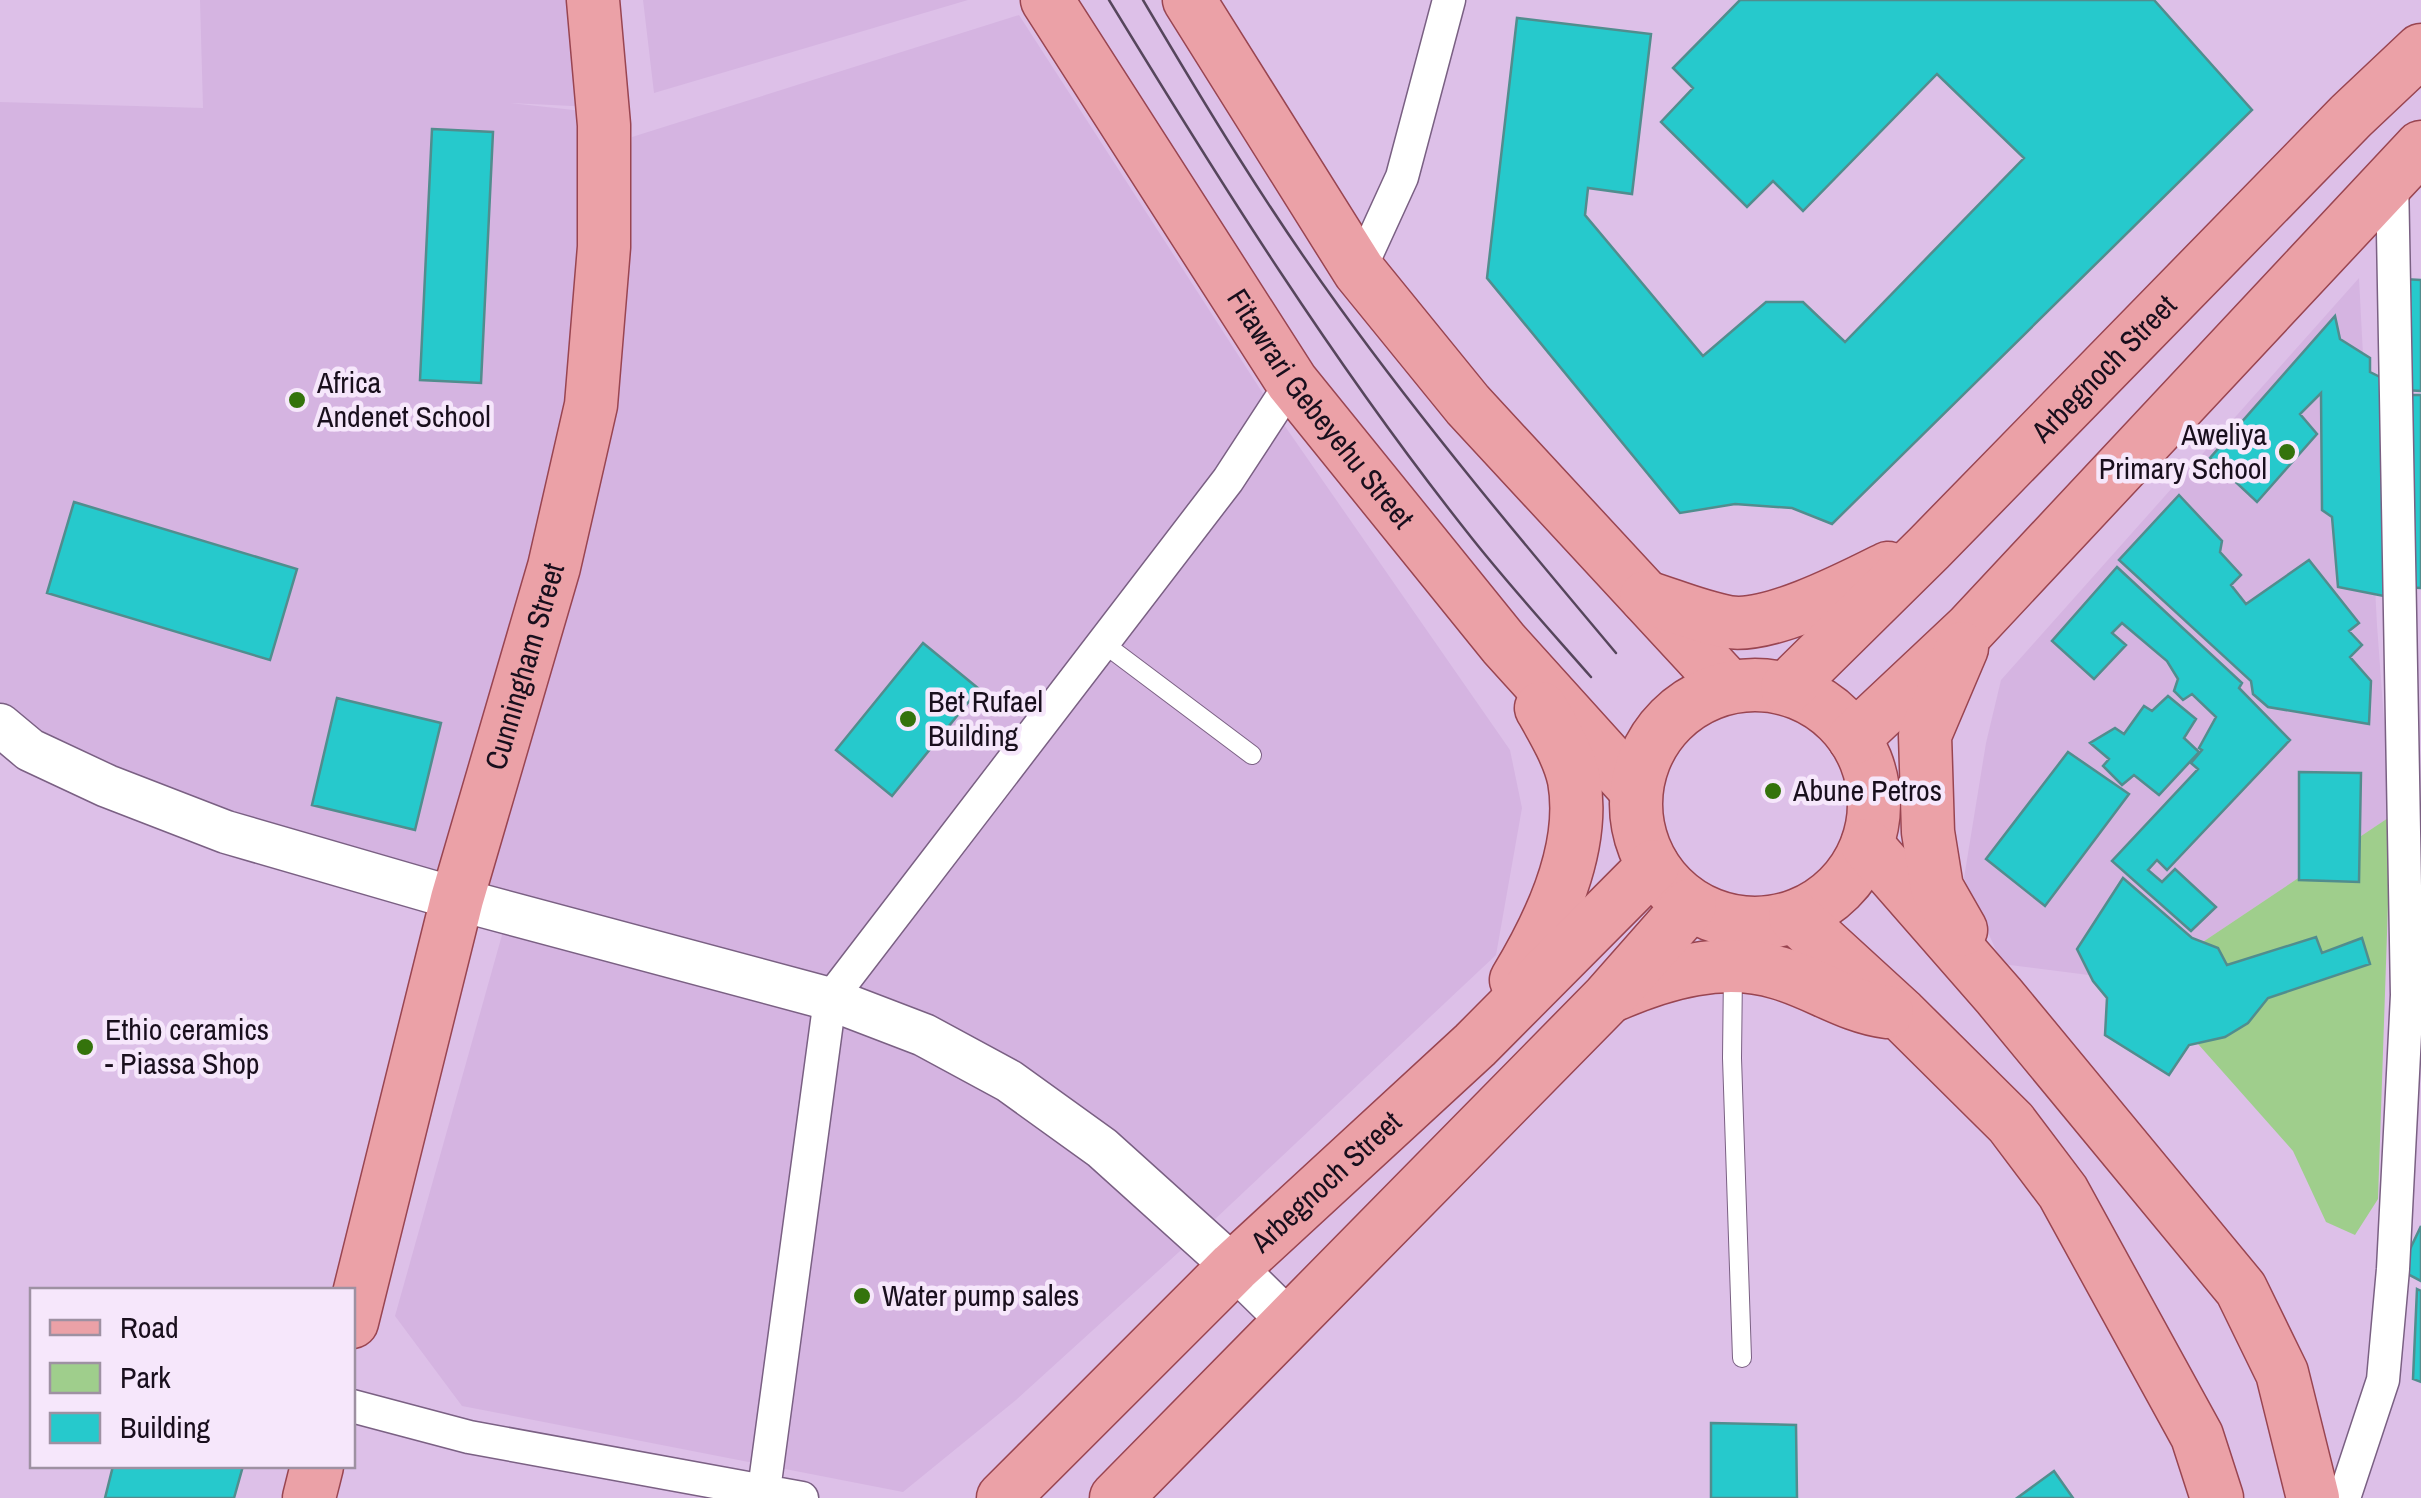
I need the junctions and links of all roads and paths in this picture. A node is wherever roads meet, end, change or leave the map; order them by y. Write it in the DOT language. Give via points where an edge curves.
graph roads {
  1 [pos="593,0"];
  2 [pos="1047,0"];
  3 [pos="1190,0"];
  4 [pos="1449,0"];
  5 [pos="2421,50"];
  6 [pos="2406,162"];
  7 [pos="1359,271"];
  8 [pos="1292,382"];
  9 [pos="1929,548"];
  10 [pos="1644,596"];
  11 [pos="1486,622"];
  12 [pos="1970,629"];
  13 [pos="1103,643"];
  14 [pos="1728,687"];
  15 [pos="1786,688"];
  16 [pos="0,724"];
  17 [pos="1854,738"];
  18 [pos="1252,755"];
  19 [pos="1636,790"];
  20 [pos="1867,845"];
  21 [pos="1653,866"];
  22 [pos="457,899"];
  23 [pos="1690,905"];
  24 [pos="1795,917"];
  25 [pos="1733,966"];
  26 [pos="2414,989"];
  27 [pos="1999,996"];
  28 [pos="1608,998"];
  29 [pos="830,999"];
  30 [pos="1901,1014"];
  31 [pos="1475,1045"];
  32 [pos="1234,1267"];
  33 [pos="355,1310"];
  34 [pos="1289,1321"];
  35 [pos="1742,1358"];
  36 [pos="355,1407"];
  37 [pos="316,1468"];
  38 [pos="764,1490"];
  39 [pos="309,1498"];
  40 [pos="802,1498"];
  41 [pos="1004,1498"];
  42 [pos="1116,1498"];
  43 [pos="2218,1498"];
  44 [pos="2313,1498"];
  45 [pos="2344,1498"];
  1 -- 22 [label="main road, Cunningham Street" via="604,125 604,247 591,405 554,567"];
  2 -- 8 [label="main road, Fitawrari Gebeyehu Street"];
  3 -- 7 [label="main road"];
  4 -- 7 [label="street" via="1402,177"];
  5 -- 9 [label="main road, Arbegnoch Street"];
  6 -- 12 [label="main road"];
  6 -- 26 [label="street"];
  7 -- 10 [label="main road" via="1468,406"];
  8 -- 11 [label="main road, Fitawrari Gebeyehu Street"];
  8 -- 13 [label="street" via="1228,480"];
  9 -- 10 [label="main road" via="1832,596 1764,618 1730,623"];
  9 -- 15 [label="main road, Arbegnoch Street"];
  10 -- 14 [label="main road"];
  11 -- 19 [label="main road, Fitawrari Gebeyehu Street"];
  11 -- 31 [label="main road" via="1552,726 1574,778 1575,820 1562,892 1536,948"];
  12 -- 17 [label="main road"];
  12 -- 27 [label="main road" via="1925,734 1928,832 1936,888"];
  13 -- 18 [label="lane"];
  13 -- 29 [label="street"];
  14 -- 15 [label="main road"];
  14 -- 19 [label="main road" via="1694,700 1666,724 1646,754"];
  15 -- 17 [label="main road" via="1813,700"];
  16 -- 22 [label="street" via="30,750 226,832"];
  17 -- 20 [label="main road" via="1870,772 1874,809"];
  19 -- 21 [label="main road" via="1638,829"];
  20 -- 24 [label="main road" via="1851,876"];
  20 -- 27 [label="main road"];
  21 -- 23 [label="main road"];
  21 -- 31 [label="main road, Arbegnoch Street"];
  22 -- 29 [label="street"];
  22 -- 33 [label="main road, Cunningham Street"];
  23 -- 24 [label="main road" via="1723,920 1760,924"];
  23 -- 28 [label="main road"];
  24 -- 30 [label="main road"];
  25 -- 28 [label="main road" via="1662,974"];
  25 -- 30 [label="main road" via="1777,972 1860,1009"];
  25 -- 35 [label="lane"];
  26 -- 45 [label="street" via="2383,1380"];
  27 -- 44 [label="main road" via="2242,1289 2282,1373"];
  28 -- 34 [label="main road"];
  29 -- 32 [label="street" via="968,1056 1050,1108"];
  29 -- 38 [label="street"];
  30 -- 43 [label="main road" via="2011,1123 2063,1192 2197,1436"];
  31 -- 32 [label="main road, Arbegnoch Street"];
  32 -- 34 [label="street"];
  32 -- 41 [label="main road, Arbegnoch Street"];
  34 -- 42 [label="main road"];
  36 -- 38 [label="street" via="469,1436"];
  37 -- 39 [label="main road"];
  38 -- 40 [label="street"];
}
